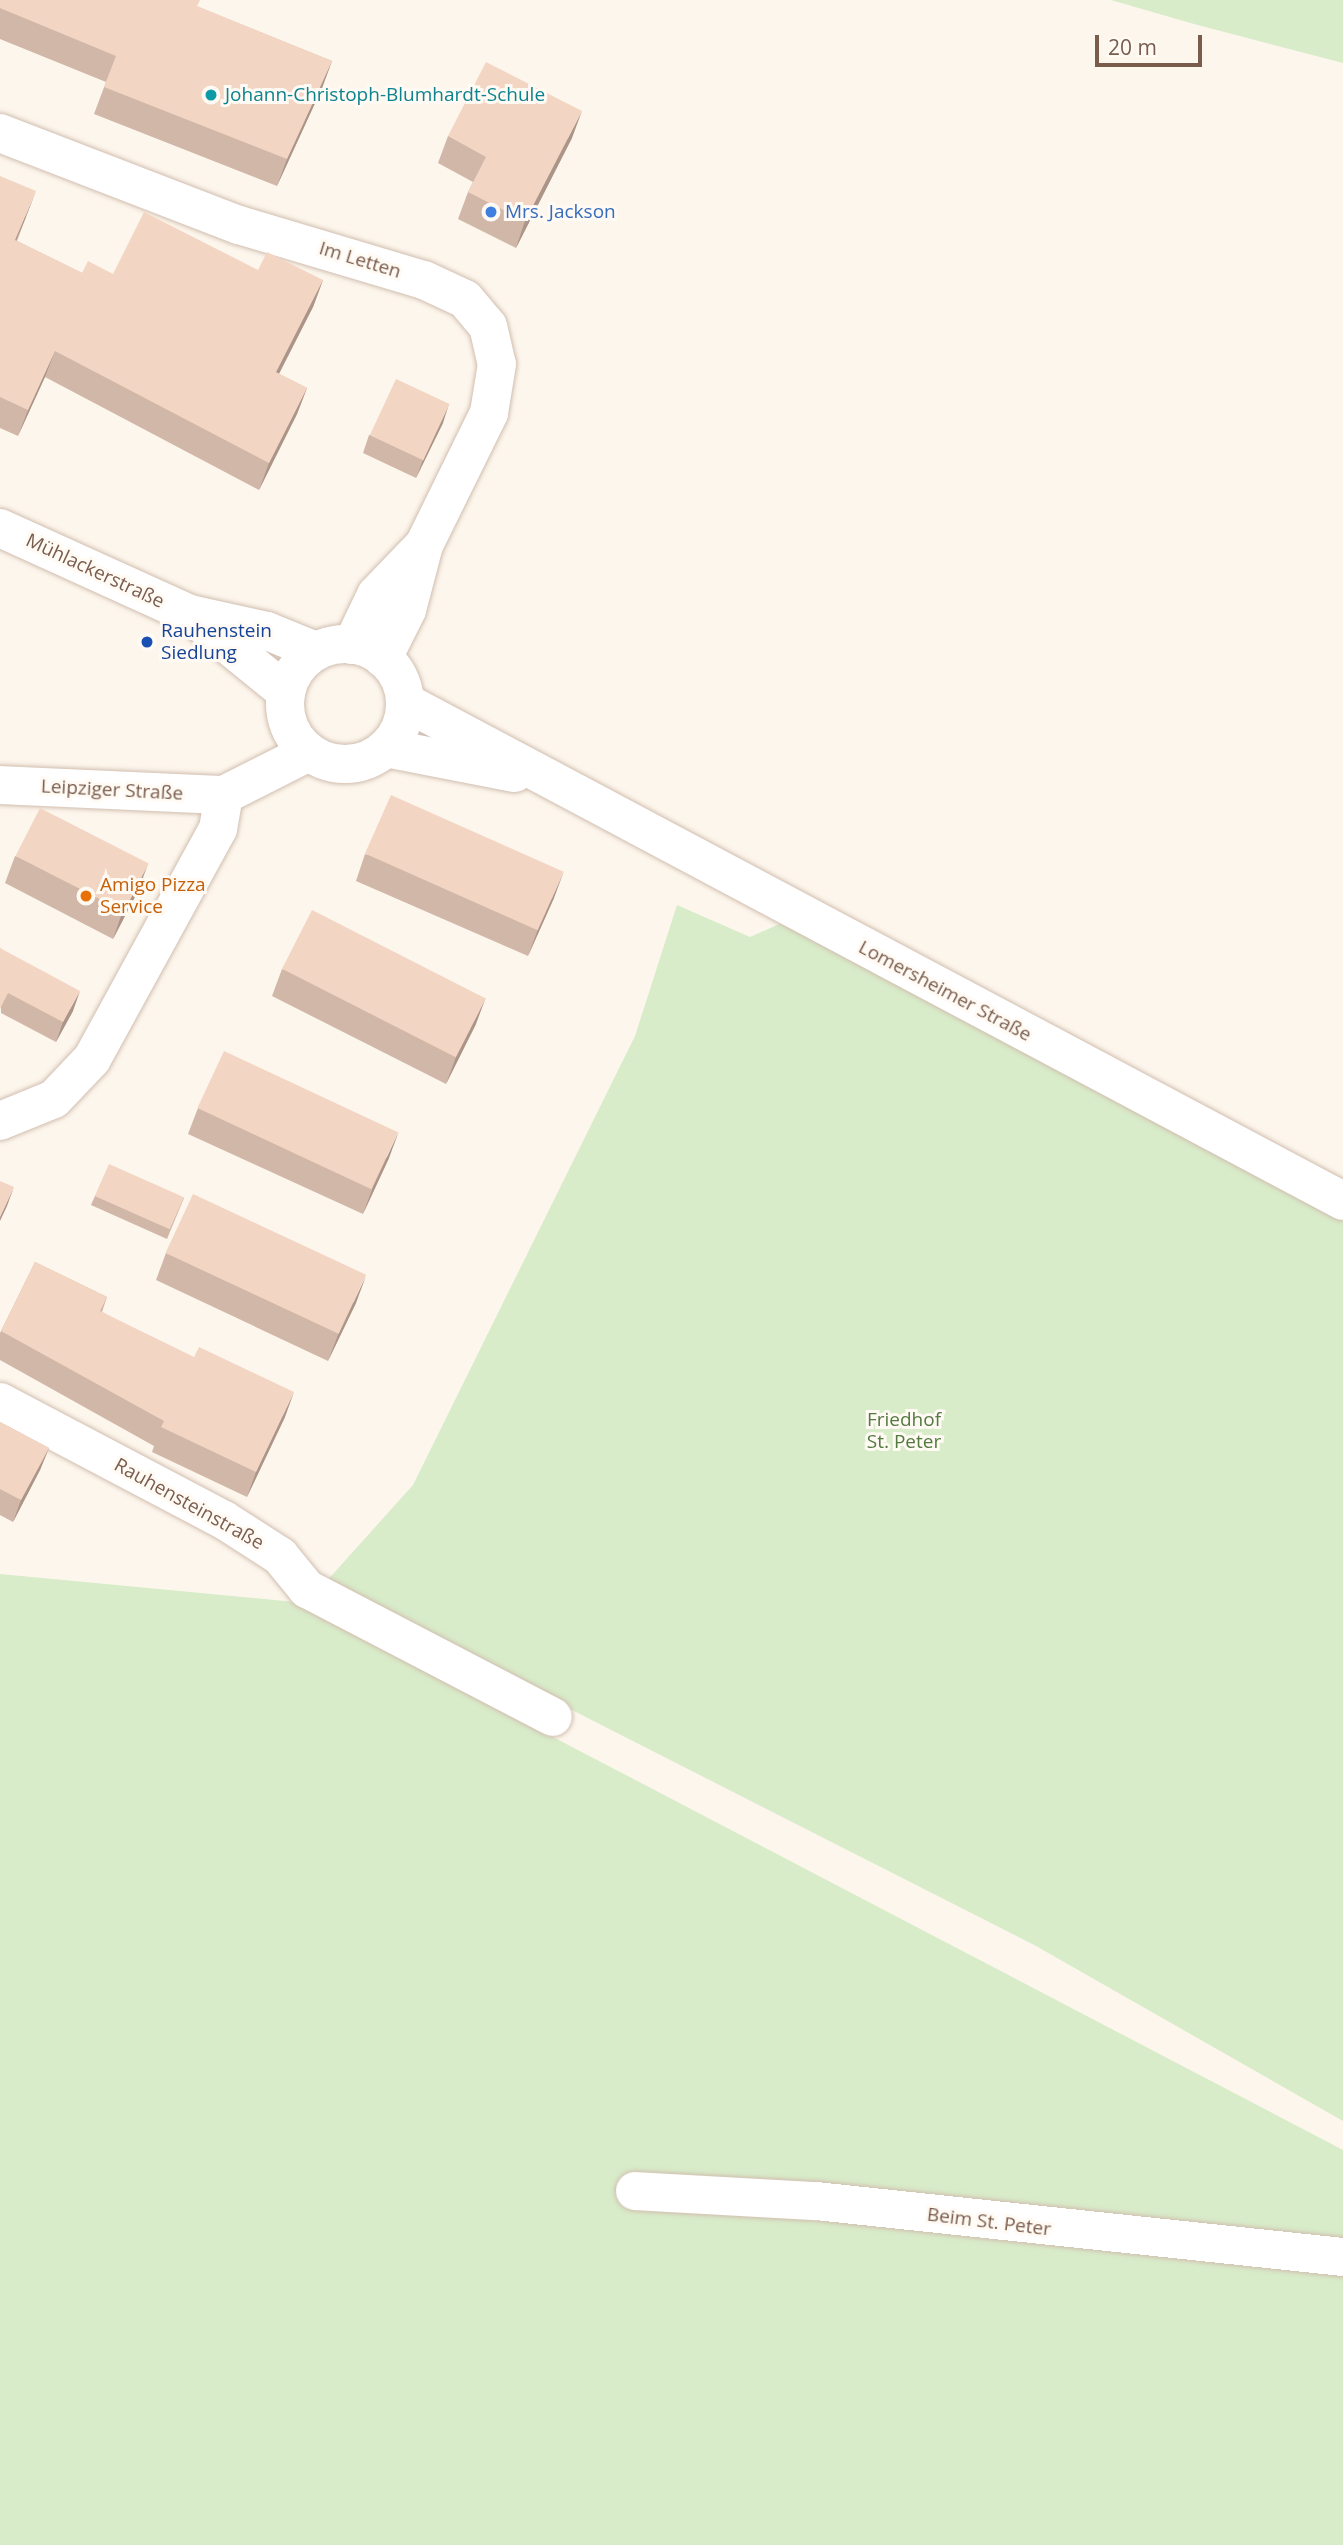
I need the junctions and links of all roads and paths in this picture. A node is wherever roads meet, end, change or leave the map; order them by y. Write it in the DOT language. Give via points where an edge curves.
graph roads {
  1 [pos="0,133"];
  2 [pos="0,528"];
  3 [pos="190,614"];
  4 [pos="350,651"];
  5 [pos="286,692"];
  6 [pos="405,702"];
  7 [pos="386,748"];
  8 [pos="309,752"];
  9 [pos="547,780"];
  10 [pos="0,785"];
  11 [pos="225,795"];
  12 [pos="8,1120"];
  13 [pos="1343,1201"];
  14 [pos="0,1402"];
  15 [pos="553,1717"];
  16 [pos="635,2191"];
  17 [pos="1343,2257"];
  1 -- 4 [label="street, Im Letten" via="239,225 424,279 465,299 488,326 497,364 489,414 424,545 407,610"];
  2 -- 3 [label="street, Mühlackerstraße"];
  3 -- 4 [label="street, Mühlackerstraße"];
  3 -- 5 [label="street, Mühlackerstraße" via="247,667"];
  4 -- 5 [label="street" via="291,676"];
  4 -- 6 [label="street"];
  5 -- 8 [label="street" via="289,726"];
  6 -- 7 [label="street"];
  6 -- 9 [label="street, Lomersheimer Straße"];
  7 -- 8 [label="street" via="340,764"];
  7 -- 9 [label="street, Lomersheimer Straße"];
  8 -- 11 [label="street"];
  9 -- 13 [label="street, Lomersheimer Straße"];
  10 -- 11 [label="street, Leipziger Straße"];
  11 -- 12 [label="street" via="218,829 92,1059 54,1099"];
  14 -- 15 [label="street, Rauhensteinstraße" via="223,1520 280,1556 307,1590"];
  16 -- 17 [label="street, Beim St. Peter" via="816,2200"];
}
